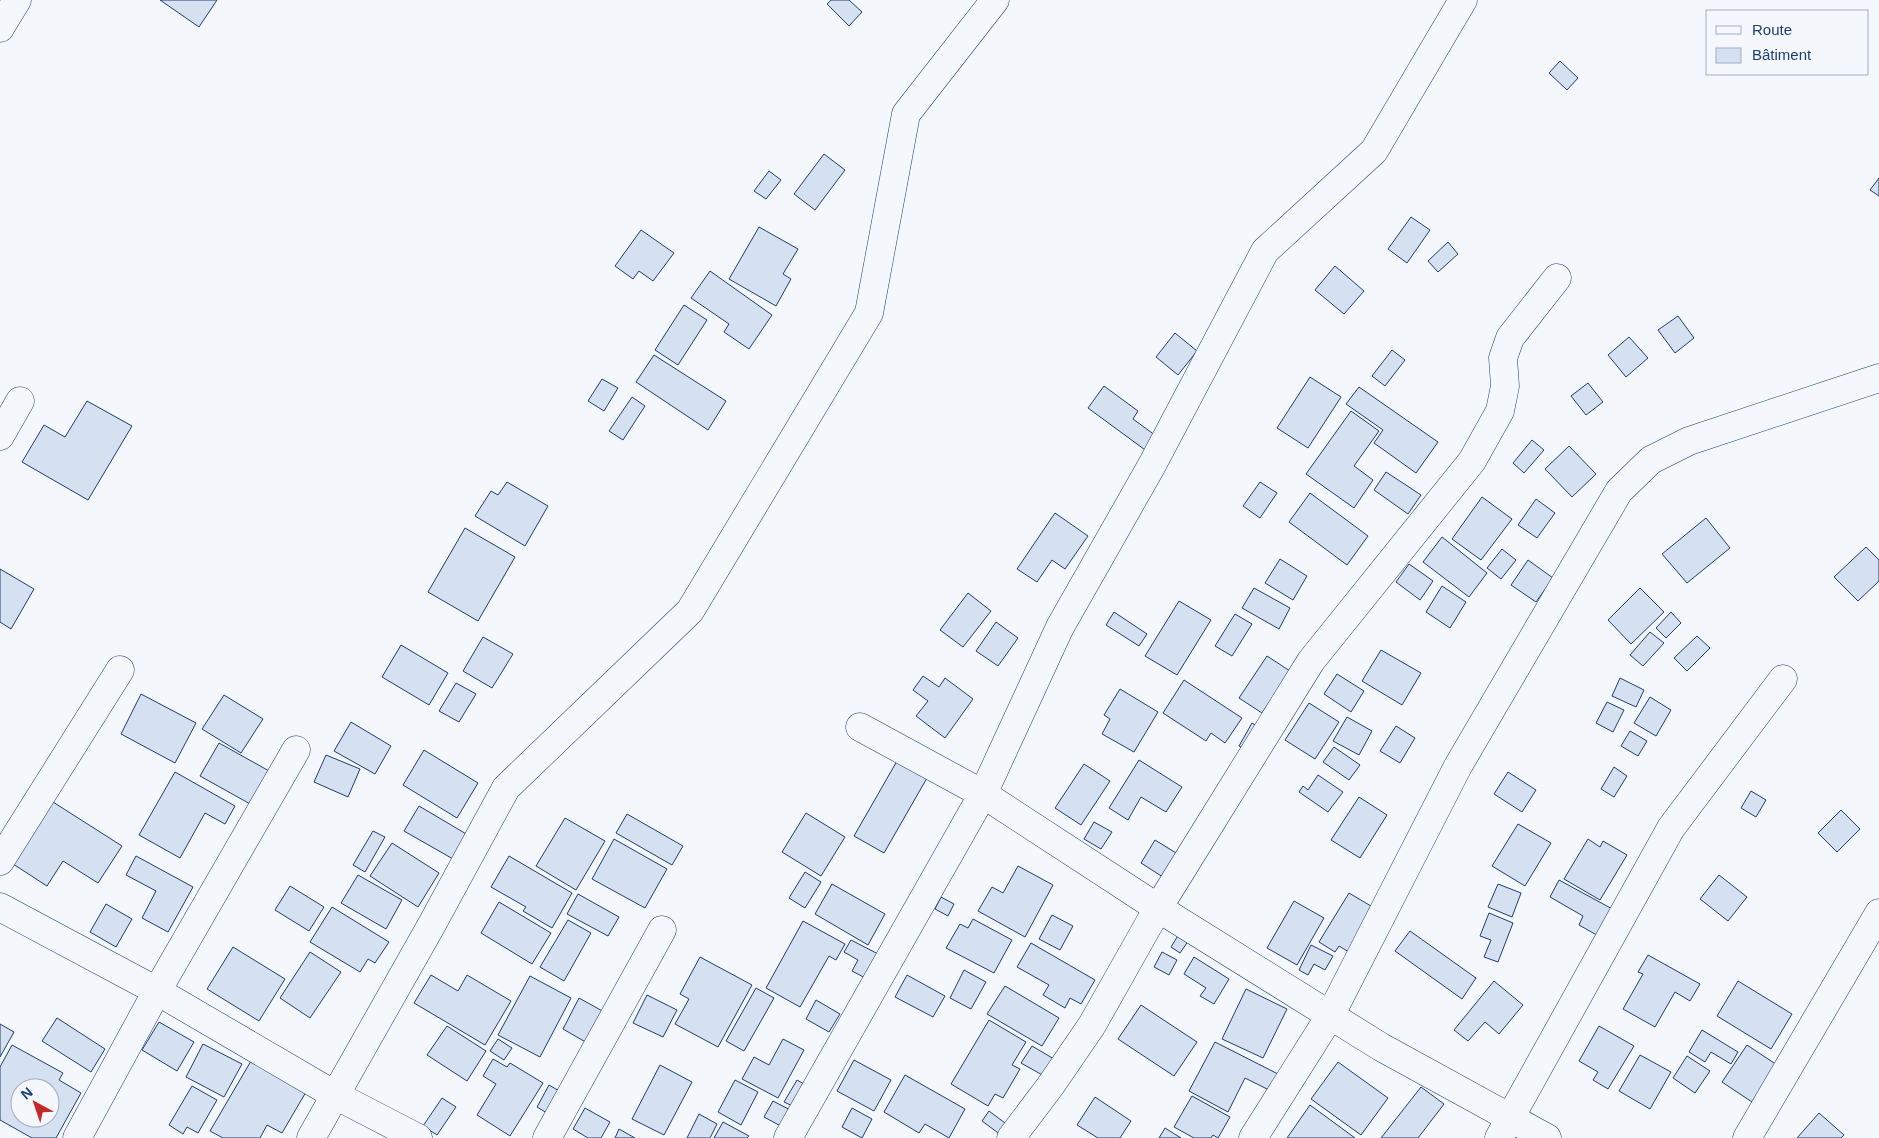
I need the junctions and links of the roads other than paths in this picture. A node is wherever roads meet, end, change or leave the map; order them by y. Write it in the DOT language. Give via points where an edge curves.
graph roads {
  1 [pos="17,0"];
  2 [pos="995,0"];
  3 [pos="1463,0"];
  4 [pos="0,28"];
  5 [pos="1557,278"];
  6 [pos="1879,378"];
  7 [pos="20,401"];
  8 [pos="0,436"];
  9 [pos="120,670"];
  10 [pos="1783,678"];
  11 [pos="860,727"];
  12 [pos="296,750"];
  13 [pos="983,794"];
  14 [pos="0,860"];
  15 [pos="0,907"];
  16 [pos="1158,908"];
  17 [pos="1879,913"];
  18 [pos="662,930"];
  19 [pos="157,991"];
  20 [pos="1330,1016"];
  21 [pos="335,1095"];
  22 [pos="1504,1128"];
  23 [pos="77,1138"];
  24 [pos="311,1138"];
  25 [pos="418,1138"];
  26 [pos="547,1138"];
  27 [pos="788,1138"];
  28 [pos="1011,1138"];
  29 [pos="1253,1138"];
  30 [pos="1547,1138"];
  31 [pos="1748,1138"];
  1 -- 4 [label="street"];
  2 -- 21 [label="street" via="906,114 870,313 690,611 506,788 432,926"];
  3 -- 13 [label="street" via="1374,151 1265,251 1152,465 1060,627"];
  5 -- 16 [label="street" via="1510,338 1503,358 1506,386 1500,411 1472,461 1311,662"];
  6 -- 20 [label="street" via="1690,441 1651,460 1619,491 1458,766"];
  7 -- 8 [label="street"];
  9 -- 14 [label="street"];
  10 -- 22 [label="street" via="1671,828"];
  11 -- 13 [label="street"];
  12 -- 19 [label="street"];
  13 -- 16 [label="street"];
  13 -- 27 [label="street"];
  15 -- 19 [label="street"];
  16 -- 20 [label="street"];
  16 -- 28 [label="street" via="1092,1025"];
  17 -- 31 [label="street"];
  18 -- 26 [label="street"];
  19 -- 21 [label="street"];
  19 -- 23 [label="street"];
  20 -- 22 [label="street"];
  20 -- 29 [label="street"];
  21 -- 24 [label="street"];
  21 -- 25 [label="street"];
  22 -- 30 [label="street"];
}
